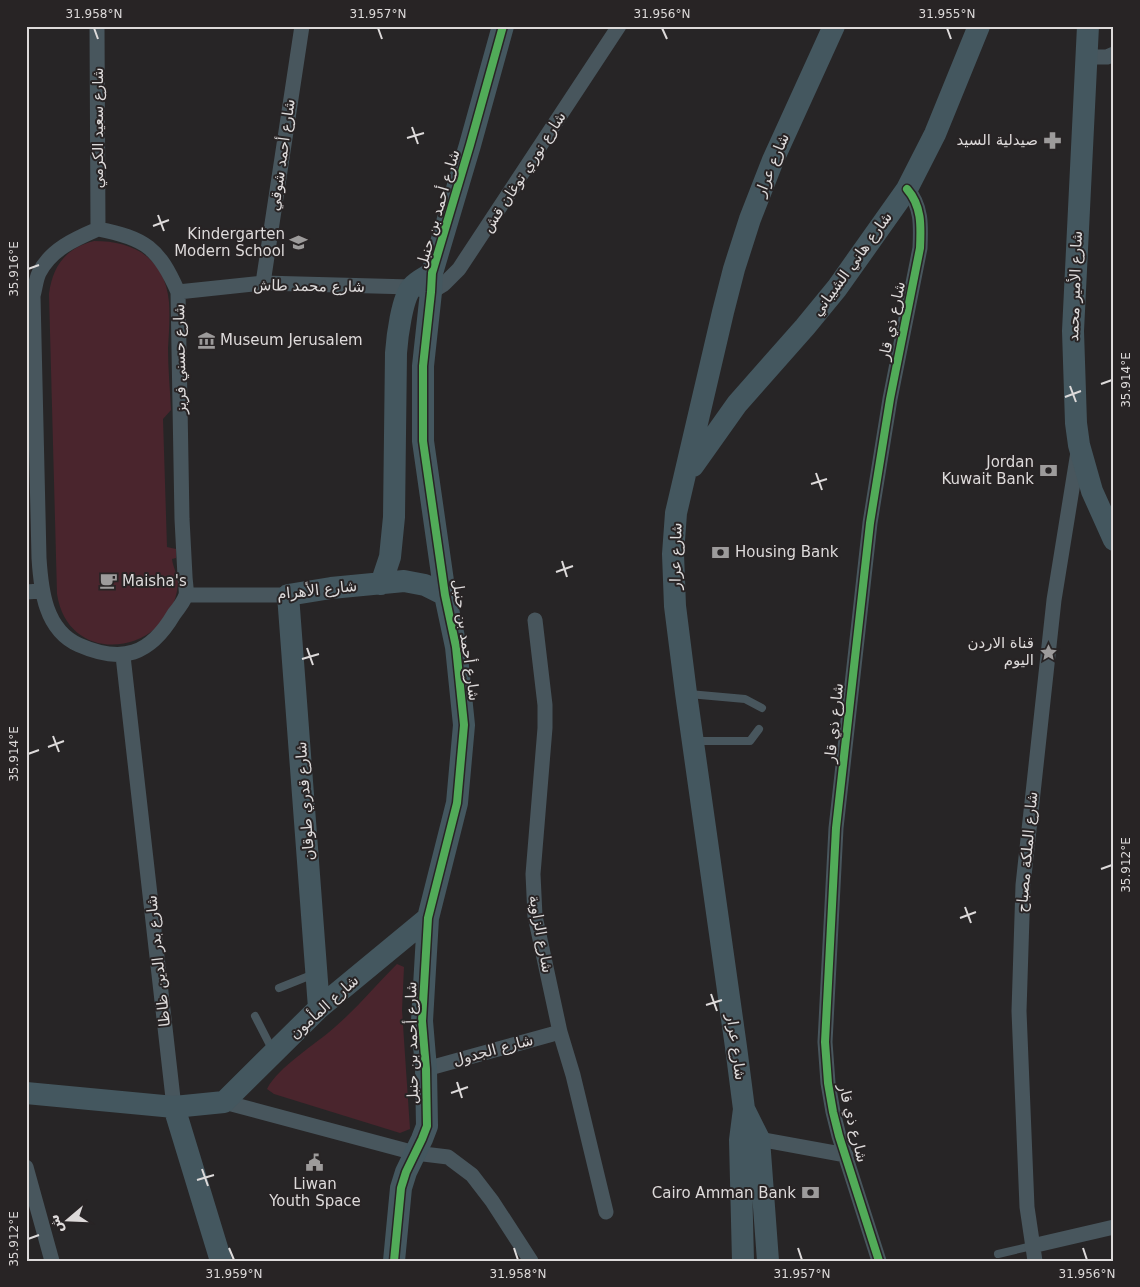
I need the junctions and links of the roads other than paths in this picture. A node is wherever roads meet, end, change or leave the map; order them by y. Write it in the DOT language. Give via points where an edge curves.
graph roads {
  1 [pos="97,26"];
  2 [pos="302,26"];
  3 [pos="503,26"];
  4 [pos="619,26"];
  5 [pos="834,26"];
  6 [pos="979,26"];
  7 [pos="1088,26"];
  8 [pos="1105,58"];
  9 [pos="907,189"];
  10 [pos="98,229"];
  11 [pos="263,283"];
  12 [pos="425,284"];
  13 [pos="178,292"];
  14 [pos="30,296"];
  15 [pos="706,393"];
  16 [pos="737,404"];
  17 [pos="395,441"];
  18 [pos="423,441"];
  19 [pos="1078,445"];
  20 [pos="685,476"];
  21 [pos="1114,540"];
  22 [pos="381,584"];
  23 [pos="34,592"];
  24 [pos="186,595"];
  25 [pos="288,595"];
  26 [pos="445,595"];
  27 [pos="535,620"];
  28 [pos="123,656"];
  29 [pos="686,694"];
  30 [pos="762,708"];
  31 [pos="759,728"];
  32 [pos="694,741"];
  33 [pos="428,918"];
  34 [pos="317,973"];
  35 [pos="279,988"];
  36 [pos="320,1008"];
  37 [pos="255,1016"];
  38 [pos="560,1032"];
  39 [pos="274,1053"];
  40 [pos="426,1069"];
  41 [pos="26,1093"];
  42 [pos="224,1102"];
  43 [pos="174,1107"];
  44 [pos="749,1140"];
  45 [pos="415,1153"];
  46 [pos="846,1155"];
  47 [pos="26,1167"];
  48 [pos="606,1212"];
  49 [pos="1114,1227"];
  50 [pos="1034,1253"];
  51 [pos="998,1254"];
  52 [pos="52,1261"];
  53 [pos="221,1261"];
  54 [pos="394,1261"];
  55 [pos="531,1261"];
  56 [pos="743,1261"];
  57 [pos="768,1261"];
  58 [pos="880,1261"];
  1 -- 10 [label="street, شارع سعيد الكرمي"];
  2 -- 11 [label="street, شارع أحمد شوقي"];
  3 -- 12 [label="street, شارع أحمد بن حنبل" via="470,145"];
  4 -- 12 [label="street, شارع نوري توغان قش" via="459,269 444,284"];
  5 -- 15 [label="street, شارع عرار" via="750,219 734,269"];
  6 -- 9 [label="street, شارع هاني الشيباني" via="935,134"];
  7 -- 8 [label="street, شارع الأمير محمد"];
  8 -- 19 [label="street, شارع الأمير محمد" via="1072,330"];
  9 -- 16 [label="street, شارع هاني الشيباني" via="805,327"];
  9 -- 46 [label="street, شارع ذي قار" via="919,211 920,248 890,399 870,523 836,828 825,1042 833,1112"];
  10 -- 13 [label="street, شارع حسني فريز" via="124,234 148,246 162,259"];
  10 -- 14 [label="street" via="54,253 39,274"];
  11 -- 12 [label="street, شارع محمد طاش"];
  11 -- 13 [label="street, شارع محمد طاش"];
  12 -- 17 [label="street, شارع أحمد بن حنبل" via="403,310 398,328"];
  12 -- 18 [label="street, شارع أحمد بن حنبل"];
  13 -- 24 [label="street, شارع حسني فريز"];
  14 -- 23 [label="street" via="39,558"];
  15 -- 16 [label="street"];
  15 -- 20 [label="street, شارع عرار"];
  16 -- 20 [label="street, شارع هاني الشيباني"];
  17 -- 18 [label="street"];
  17 -- 22 [label="street, شارع أحمد بن حنبل" via="394,517 390,557"];
  18 -- 26 [label="street, شارع أحمد بن حنبل"];
  19 -- 21 [label="street, شارع الأمير محمد" via="1092,490"];
  19 -- 50 [label="street, شارع الملكة مصباح" via="1054,600 1023,885 1019,1012 1027,1207"];
  20 -- 29 [label="street, شارع عرار" via="676,513 673,554 675,606"];
  22 -- 25 [label="street, شارع الأهرام"];
  22 -- 26 [label="street, شارع الأهرام" via="404,582 425,585"];
  23 -- 28 [label="street" via="59,630 72,642 101,653"];
  24 -- 25 [label="street, شارع الأهرام"];
  24 -- 28 [label="street" via="158,636 139,650"];
  25 -- 34 [label="street, شارع قدري طوقان"];
  26 -- 33 [label="street, شارع أحمد بن حنبل" via="456,647 464,725 456,803"];
  27 -- 38 [label="street, شارع الزاوية" via="545,728 533,896"];
  28 -- 43 [label="street, شارع بدر الدين ظاظا"];
  29 -- 30 [label="lane" via="745,700"];
  29 -- 32 [label="street, شارع عرار"];
  31 -- 32 [label="lane" via="750,741"];
  32 -- 44 [label="street, شارع عرار"];
  33 -- 36 [label="street, شارع المأمون"];
  33 -- 40 [label="street, شارع أحمد بن حنبل" via="422,1021"];
  34 -- 35 [label="lane"];
  34 -- 36 [label="street, شارع قدري طوقان"];
  36 -- 39 [label="street, شارع المأمون"];
  37 -- 39 [label="lane"];
  38 -- 40 [label="street, شارع الجدول"];
  38 -- 48 [label="street, شارع الزاوية"];
  39 -- 42 [label="street, شارع المأمون"];
  40 -- 45 [label="street, شارع أحمد بن حنبل" via="427,1126"];
  41 -- 43 [label="street"];
  42 -- 43 [label="street"];
  42 -- 45 [label="street"];
  43 -- 53 [label="street, شارع بدر الدين ظاظا"];
  44 -- 46 [label="street"];
  44 -- 56 [label="street, شارع عرار"];
  44 -- 57 [label="street, شارع عرار"];
  45 -- 54 [label="street, شارع أحمد بن حنبل" via="401,1188"];
  45 -- 55 [label="street" via="448,1157 472,1175"];
  46 -- 58 [label="street, شارع ذي قار"];
  47 -- 52 [label="street"];
  49 -- 50 [label="street"];
  50 -- 51 [label="lane"];
}
